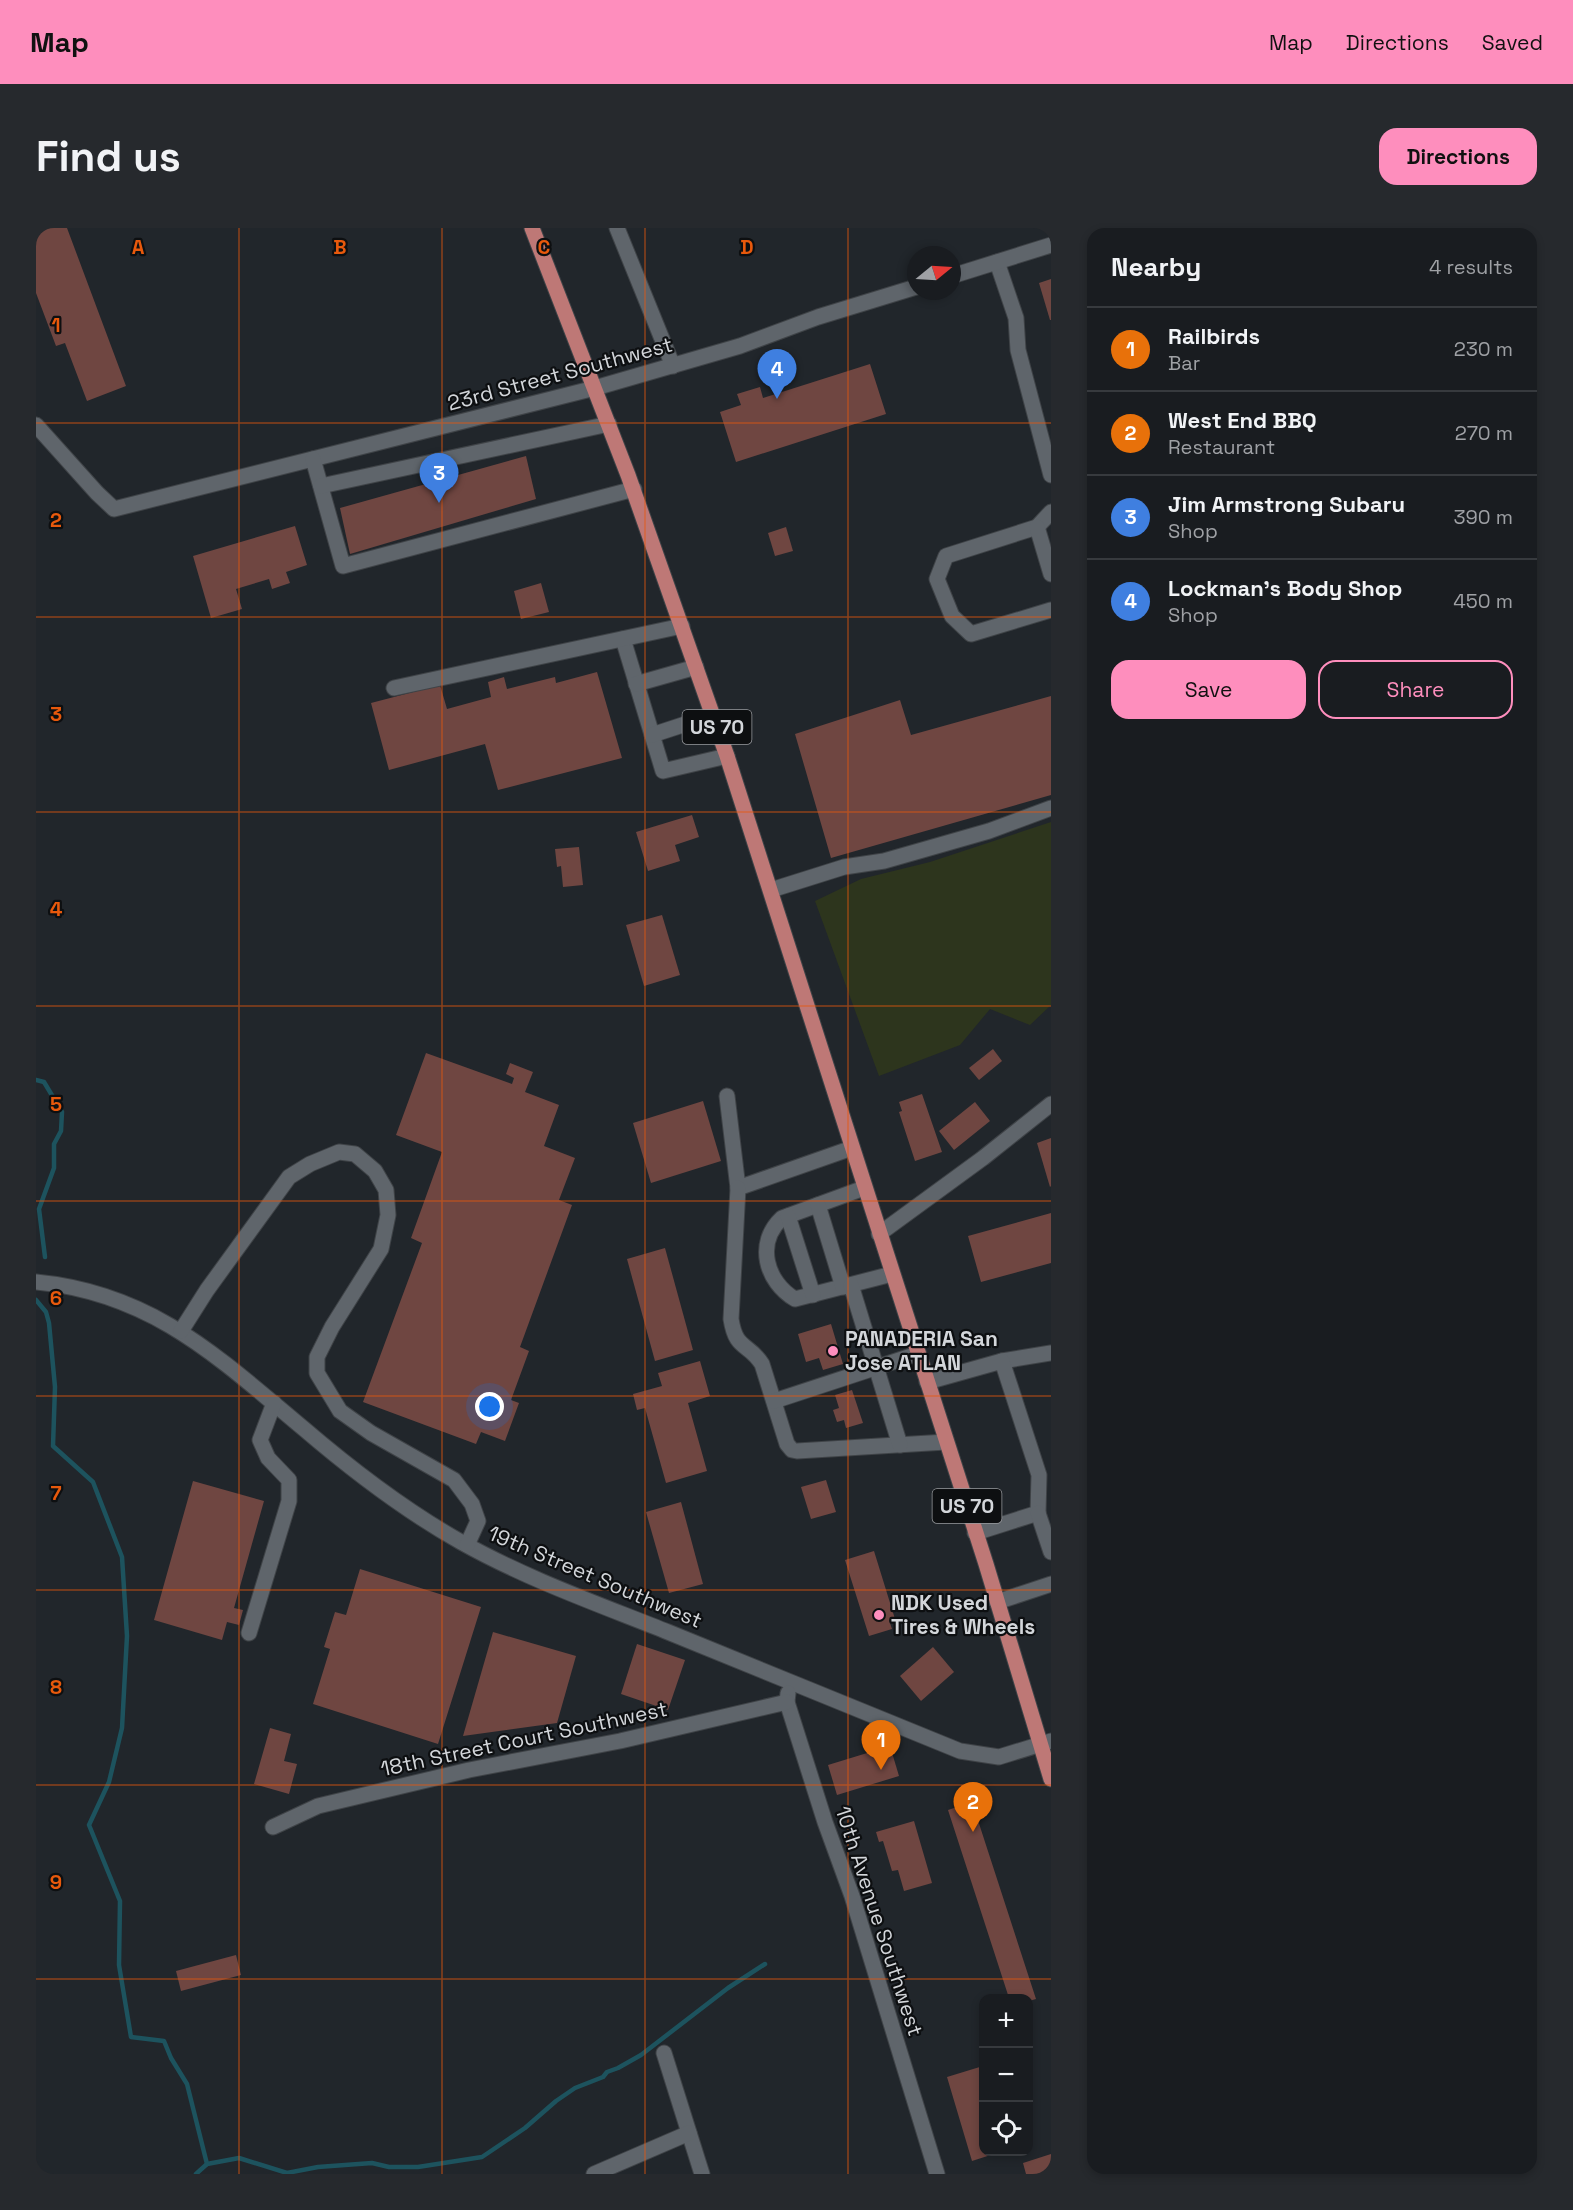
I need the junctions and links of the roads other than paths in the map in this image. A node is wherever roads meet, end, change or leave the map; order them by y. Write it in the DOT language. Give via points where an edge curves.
graph roads {
  1 [pos="532,228"];
  2 [pos="617,228"];
  3 [pos="1051,245"];
  4 [pos="997,262"];
  5 [pos="961,273"];
  6 [pos="907,290"];
  7 [pos="673,366"];
  8 [pos="595,388"];
  9 [pos="609,424"];
  10 [pos="38,429"];
  11 [pos="313,459"];
  12 [pos="1051,475"];
  13 [pos="321,486"];
  14 [pos="634,489"];
  15 [pos="1051,512"];
  16 [pos="1037,527"];
  17 [pos="1051,574"];
  18 [pos="1051,610"];
  19 [pos="682,626"];
  20 [pos="623,639"];
  21 [pos="696,667"];
  22 [pos="636,684"];
  23 [pos="394,688"];
  24 [pos="713,715"];
  25 [pos="652,735"];
  26 [pos="727,756"];
  27 [pos="1051,808"];
  28 [pos="771,890"];
  29 [pos="727,1096"];
  30 [pos="1051,1104"];
  31 [pos="852,1149"];
  32 [pos="738,1188"];
  33 [pos="864,1188"];
  34 [pos="818,1205"];
  35 [pos="788,1216"];
  36 [pos="879,1234"];
  37 [pos="892,1274"];
  38 [pos="36,1282"];
  39 [pos="847,1286"];
  40 [pos="813,1295"];
  41 [pos="181,1331"];
  42 [pos="1051,1353"];
  43 [pos="917,1354"];
  44 [pos="1002,1360"];
  45 [pos="876,1368"];
  46 [pos="927,1382"];
  47 [pos="774,1401"];
  48 [pos="274,1403"];
  49 [pos="946,1442"];
  50 [pos="900,1444"];
  51 [pos="1038,1513"];
  52 [pos="975,1533"];
  53 [pos="467,1545"];
  54 [pos="1051,1552"];
  55 [pos="1051,1584"];
  56 [pos="998,1602"];
  57 [pos="249,1633"];
  58 [pos="789,1681"];
  59 [pos="787,1702"];
  60 [pos="1046,1743"];
  61 [pos="1051,1779"];
  62 [pos="273,1827"];
  63 [pos="664,2053"];
  64 [pos="689,2133"];
  65 [pos="594,2174"];
  66 [pos="702,2174"];
  67 [pos="937,2174"];
  1 -- 8 [label="main road, US 70"];
  2 -- 7 [label="street"];
  3 -- 4 [label="street"];
  4 -- 5 [label="street"];
  4 -- 12 [label="street" via="1016,318 1018,350"];
  6 -- 7 [label="street, 23rd Street Southwest"];
  7 -- 8 [label="street, 23rd Street Southwest"];
  8 -- 9 [label="main road, US 70"];
  8 -- 11 [label="street, 23rd Street Southwest"];
  9 -- 13 [label="street"];
  9 -- 14 [label="main road, US 70"];
  10 -- 11 [label="street, 23rd Street Southwest" via="114,509"];
  11 -- 13 [label="street"];
  13 -- 14 [label="street" via="343,566"];
  14 -- 19 [label="main road, US 70"];
  15 -- 16 [label="street"];
  16 -- 17 [label="street"];
  16 -- 18 [label="street" via="946,556 937,579 952,616 970,634"];
  19 -- 20 [label="street"];
  19 -- 21 [label="main road, US 70"];
  20 -- 22 [label="street"];
  20 -- 23 [label="street"];
  21 -- 22 [label="street"];
  21 -- 24 [label="main road, US 70"];
  22 -- 25 [label="street"];
  24 -- 25 [label="street"];
  24 -- 26 [label="main road, US 70"];
  25 -- 26 [label="street" via="663,771"];
  26 -- 28 [label="main road, US 70"];
  27 -- 28 [label="street" via="988,831 884,861 844,867"];
  28 -- 31 [label="main road, US 70"];
  29 -- 32 [label="street"];
  30 -- 36 [label="street"];
  31 -- 32 [label="street"];
  31 -- 33 [label="main road, US 70"];
  32 -- 47 [label="street" via="733,1329 736,1338 762,1364"];
  33 -- 34 [label="street"];
  33 -- 36 [label="main road, US 70"];
  34 -- 35 [label="street"];
  34 -- 39 [label="street"];
  35 -- 40 [label="street"];
  35 -- 40 [label="street" via="776,1223 769,1238 769,1272 792,1298"];
  36 -- 37 [label="main road, US 70"];
  37 -- 39 [label="street"];
  37 -- 43 [label="main road, US 70"];
  38 -- 41 [label="street, 19th Street Southwest" via="119,1300"];
  39 -- 40 [label="street"];
  39 -- 45 [label="street"];
  41 -- 48 [label="street, 19th Street Southwest"];
  41 -- 53 [label="street" via="289,1177 339,1152 355,1154 375,1171 386,1190 388,1215 381,1249 317,1357 317,1373 340,1411 454,1480 472,1504 478,1521"];
  42 -- 44 [label="street"];
  43 -- 45 [label="street"];
  43 -- 46 [label="main road, US 70"];
  44 -- 46 [label="street"];
  44 -- 51 [label="street" via="1039,1475"];
  45 -- 47 [label="street"];
  45 -- 50 [label="street"];
  46 -- 49 [label="main road, US 70"];
  47 -- 50 [label="street" via="787,1444 796,1451"];
  48 -- 53 [label="street, 19th Street Southwest" via="359,1474"];
  48 -- 57 [label="street" via="260,1440 268,1458 289,1480 289,1501"];
  49 -- 50 [label="street"];
  49 -- 52 [label="main road, US 70"];
  51 -- 52 [label="street"];
  51 -- 54 [label="street"];
  52 -- 56 [label="main road, US 70"];
  53 -- 58 [label="street, 19th Street Southwest" via="538,1580"];
  55 -- 56 [label="street"];
  56 -- 60 [label="main road, US 70"];
  58 -- 59 [label="street, 10th Avenue Southwest"];
  58 -- 60 [label="street, 19th Street Southwest" via="960,1751 999,1757"];
  59 -- 62 [label="street, 18th Street Court Southwest" via="330,1803"];
  59 -- 67 [label="street, 10th Avenue Southwest" via="852,1896"];
  60 -- 61 [label="main road, US 70"];
  63 -- 64 [label="street"];
  64 -- 65 [label="street"];
  64 -- 66 [label="street"];
}
